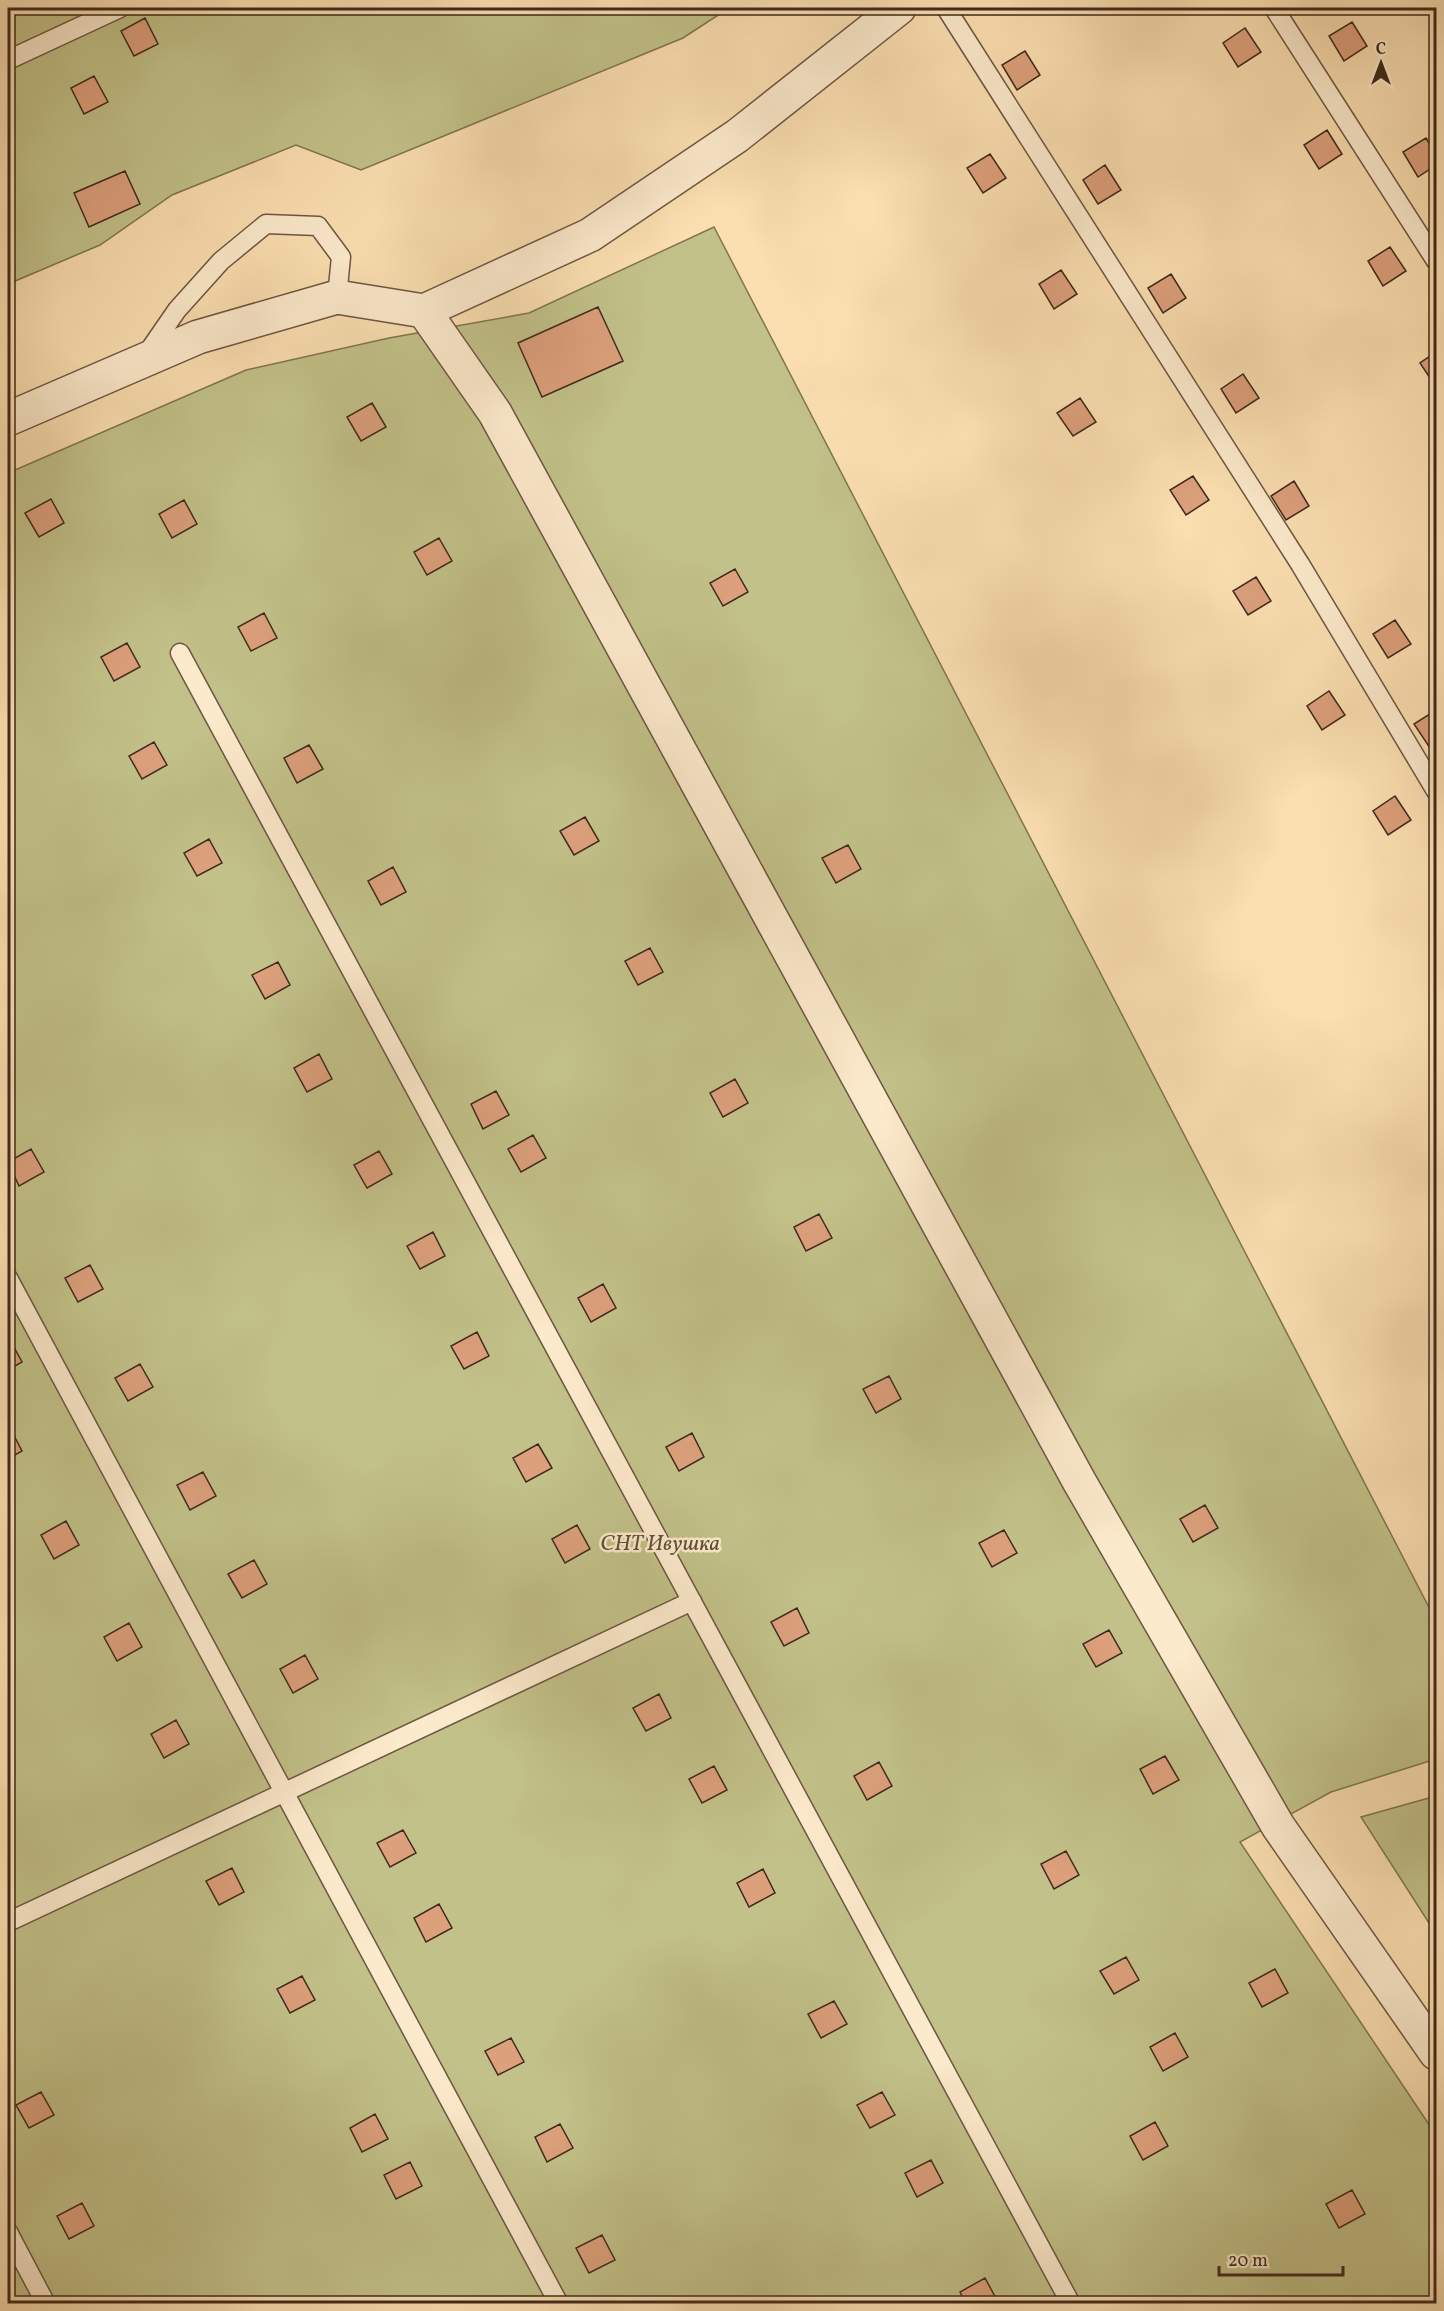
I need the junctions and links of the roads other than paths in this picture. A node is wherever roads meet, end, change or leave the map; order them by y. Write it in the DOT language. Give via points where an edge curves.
graph roads {
  1 [pos="120,8"];
  2 [pos="899,8"];
  3 [pos="946,8"];
  4 [pos="1274,8"];
  5 [pos="8,60"];
  6 [pos="1437,261"];
  7 [pos="337,297"];
  8 [pos="424,311"];
  9 [pos="143,359"];
  10 [pos="8,419"];
  11 [pos="180,653"];
  12 [pos="1437,791"];
  13 [pos="8,1278"];
  14 [pos="692,1601"];
  15 [pos="284,1792"];
  16 [pos="8,1923"];
  17 [pos="1437,2053"];
  18 [pos="8,2232"];
  19 [pos="46,2304"];
  20 [pos="559,2304"];
  21 [pos="1071,2304"];
  1 -- 5 [label="lane"];
  2 -- 8 [label="street" via="737,136 590,235"];
  3 -- 12 [label="lane" via="1300,564"];
  4 -- 6 [label="lane"];
  7 -- 8 [label="street"];
  7 -- 9 [label="street" via="198,337"];
  7 -- 9 [label="lane" via="341,257 318,226 266,225 220,261 177,310"];
  8 -- 17 [label="street" via="495,413 1074,1470 1272,1816"];
  9 -- 10 [label="street"];
  11 -- 14 [label="lane"];
  13 -- 15 [label="lane"];
  14 -- 15 [label="lane"];
  14 -- 21 [label="lane"];
  15 -- 16 [label="lane"];
  15 -- 20 [label="lane"];
  18 -- 19 [label="lane"];
}
